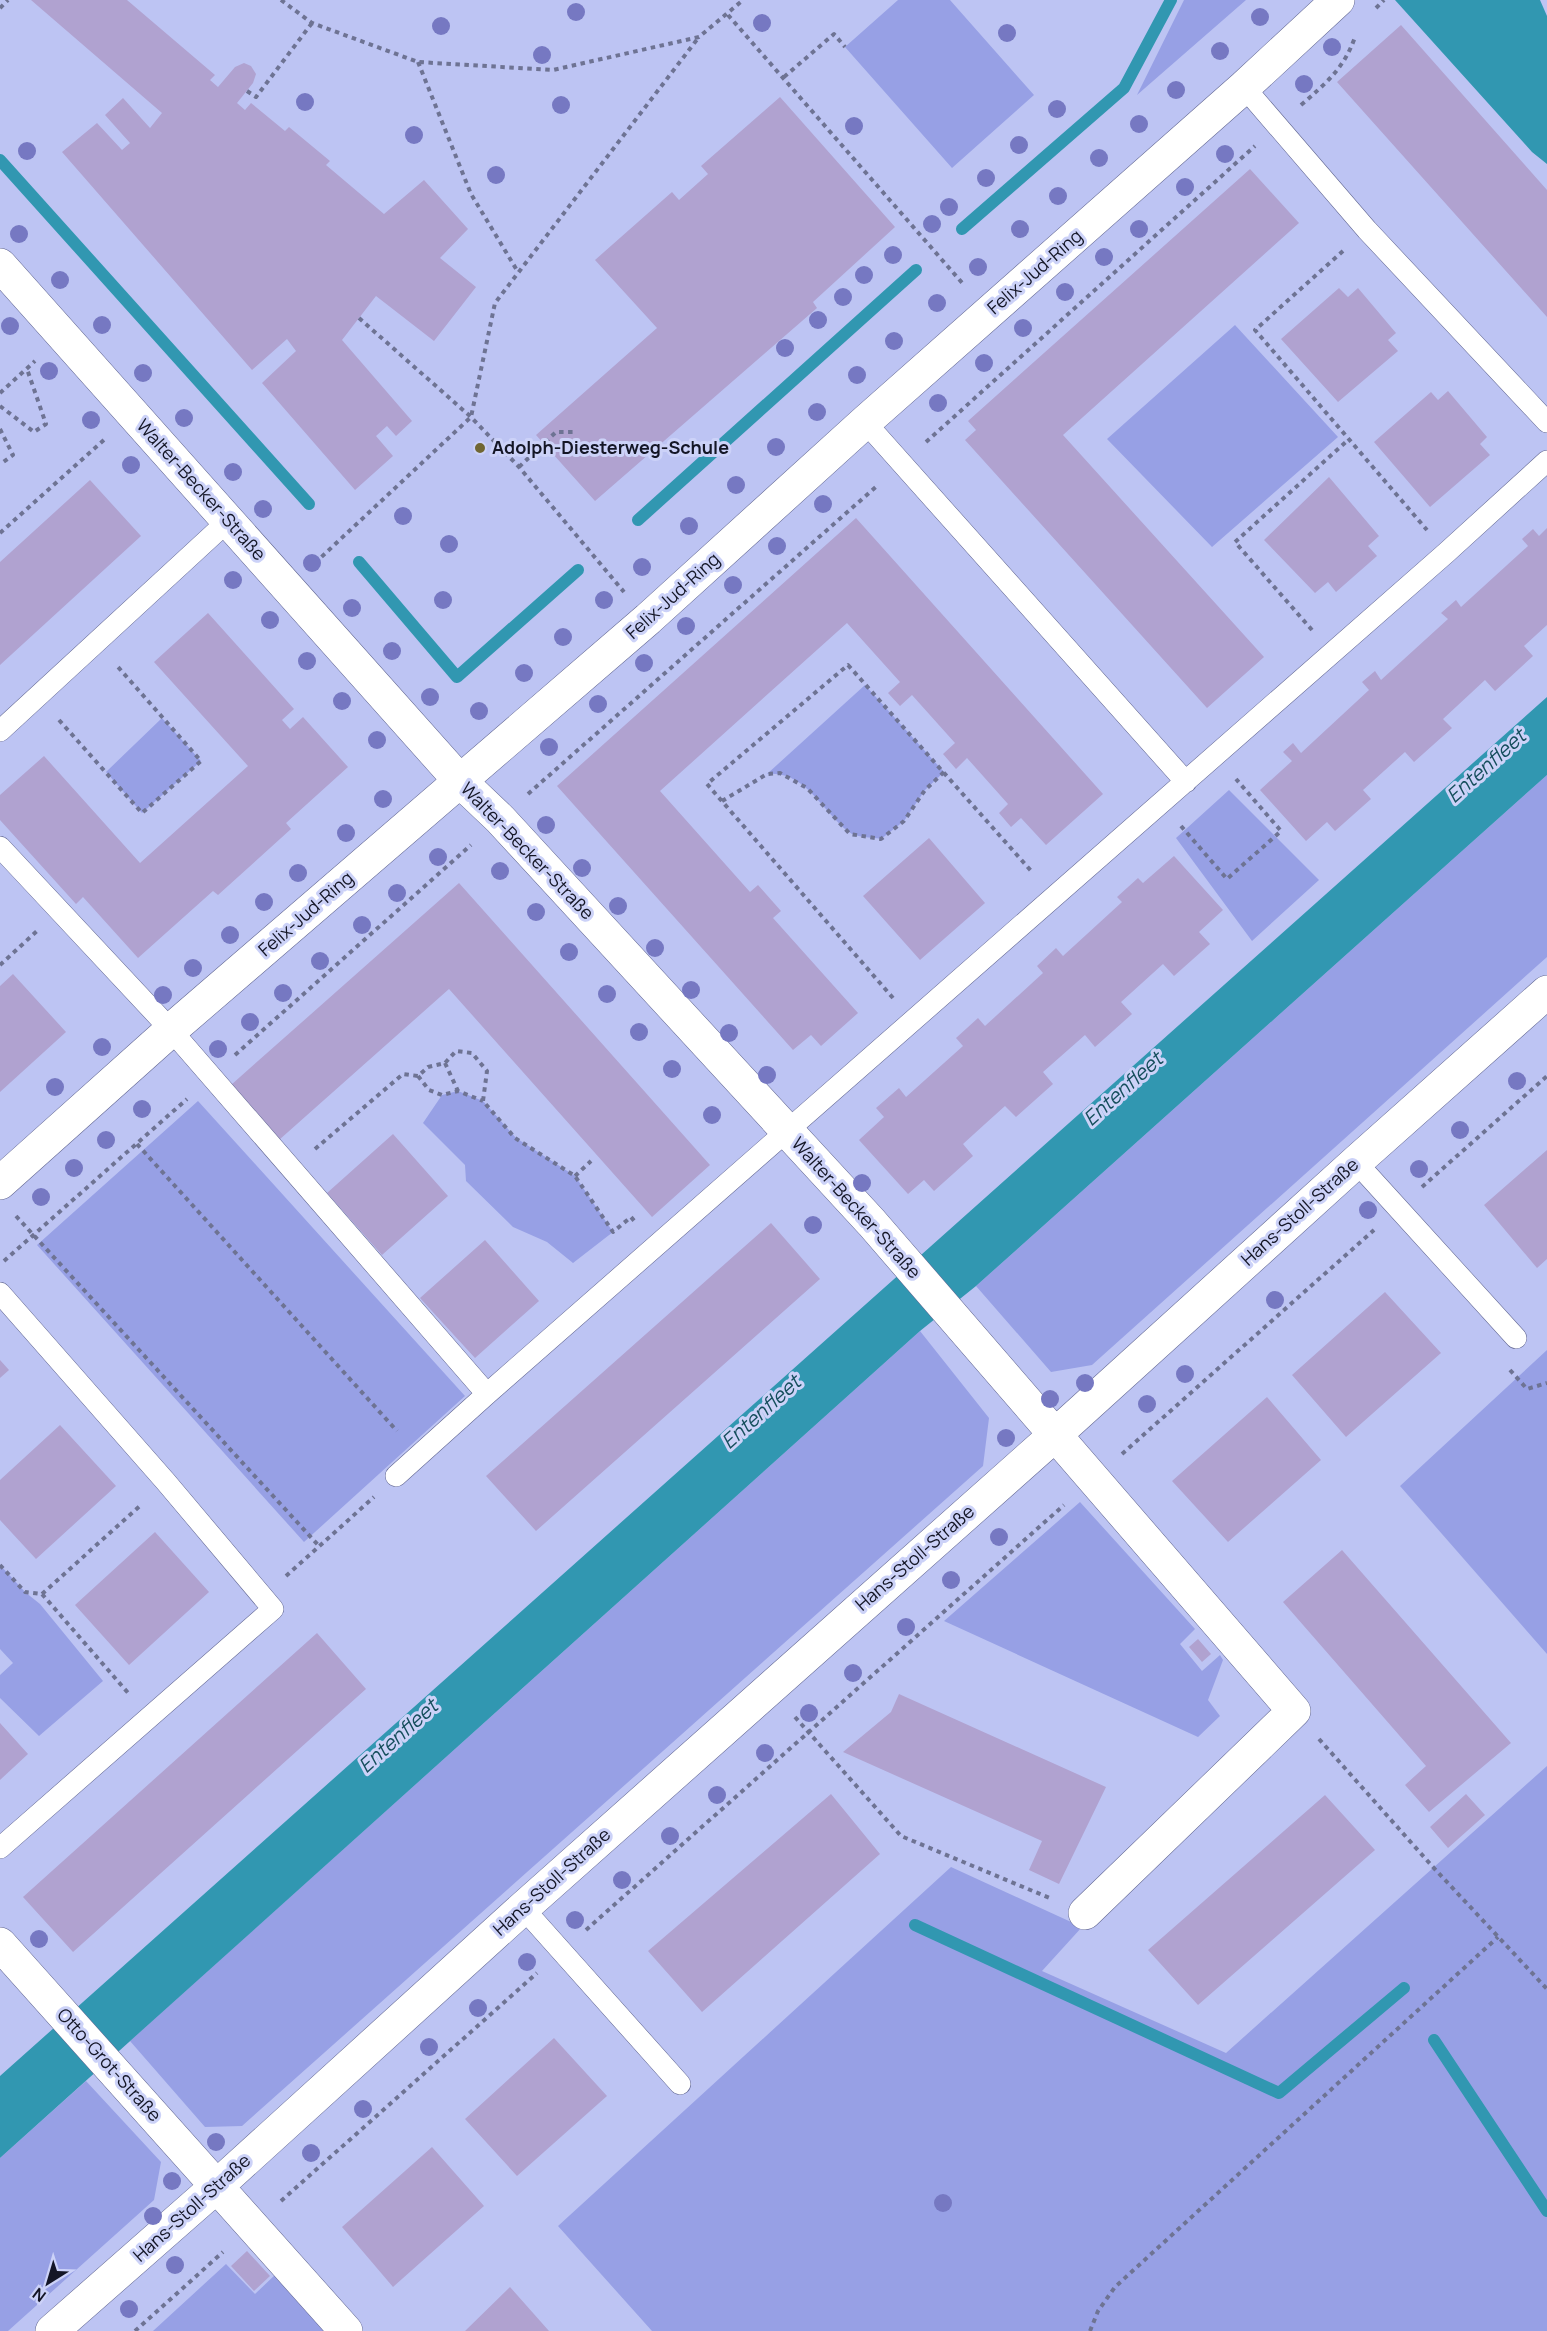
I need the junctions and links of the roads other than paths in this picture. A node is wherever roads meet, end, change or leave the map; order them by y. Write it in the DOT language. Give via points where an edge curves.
graph roads {
  1 [pos="1338,0"];
  2 [pos="1244,87"];
  3 [pos="0,265"];
  4 [pos="865,422"];
  5 [pos="1547,422"];
  6 [pos="1547,461"];
  7 [pos="228,520"];
  8 [pos="0,731"];
  9 [pos="460,781"];
  10 [pos="1186,782"];
  11 [pos="0,847"];
  12 [pos="1547,992"];
  13 [pos="171,1030"];
  14 [pos="787,1131"];
  15 [pos="1356,1162"];
  16 [pos="0,1183"];
  17 [pos="0,1293"];
  18 [pos="1516,1338"];
  19 [pos="487,1394"];
  20 [pos="1055,1435"];
  21 [pos="396,1476"];
  22 [pos="0,1848"];
  23 [pos="523,1908"];
  24 [pos="1085,1912"];
  25 [pos="0,1944"];
  26 [pos="680,2084"];
  27 [pos="217,2186"];
  28 [pos="52,2331"];
  29 [pos="346,2331"];
  1 -- 2 [label="street, Felix-Jud-Ring"];
  2 -- 4 [label="street, Felix-Jud-Ring"];
  2 -- 5 [label="lane" via="1367,230"];
  3 -- 7 [label="street, Walter-Becker-Straße"];
  4 -- 9 [label="street, Felix-Jud-Ring" via="648,619"];
  4 -- 10 [label="lane"];
  6 -- 10 [label="lane"];
  7 -- 8 [label="lane"];
  7 -- 9 [label="street, Walter-Becker-Straße"];
  9 -- 13 [label="street, Felix-Jud-Ring"];
  9 -- 14 [label="street, Walter-Becker-Straße" via="500,819"];
  10 -- 14 [label="lane"];
  11 -- 13 [label="lane"];
  12 -- 15 [label="street, Hans-Stoll-Straße"];
  13 -- 16 [label="street, Felix-Jud-Ring"];
  13 -- 19 [label="lane"];
  14 -- 19 [label="lane"];
  14 -- 20 [label="street, Walter-Becker-Straße"];
  15 -- 18 [label="lane"];
  15 -- 20 [label="street, Hans-Stoll-Straße"];
  17 -- 22 [label="lane" via="273,1609"];
  19 -- 21 [label="lane"];
  20 -- 23 [label="street, Hans-Stoll-Straße"];
  20 -- 24 [label="street" via="1294,1712"];
  23 -- 26 [label="lane"];
  23 -- 27 [label="street, Hans-Stoll-Straße"];
  25 -- 27 [label="street, Otto-Grot-Straße"];
  27 -- 28 [label="street, Hans-Stoll-Straße"];
  27 -- 29 [label="street, Otto-Grot-Straße"];
}
